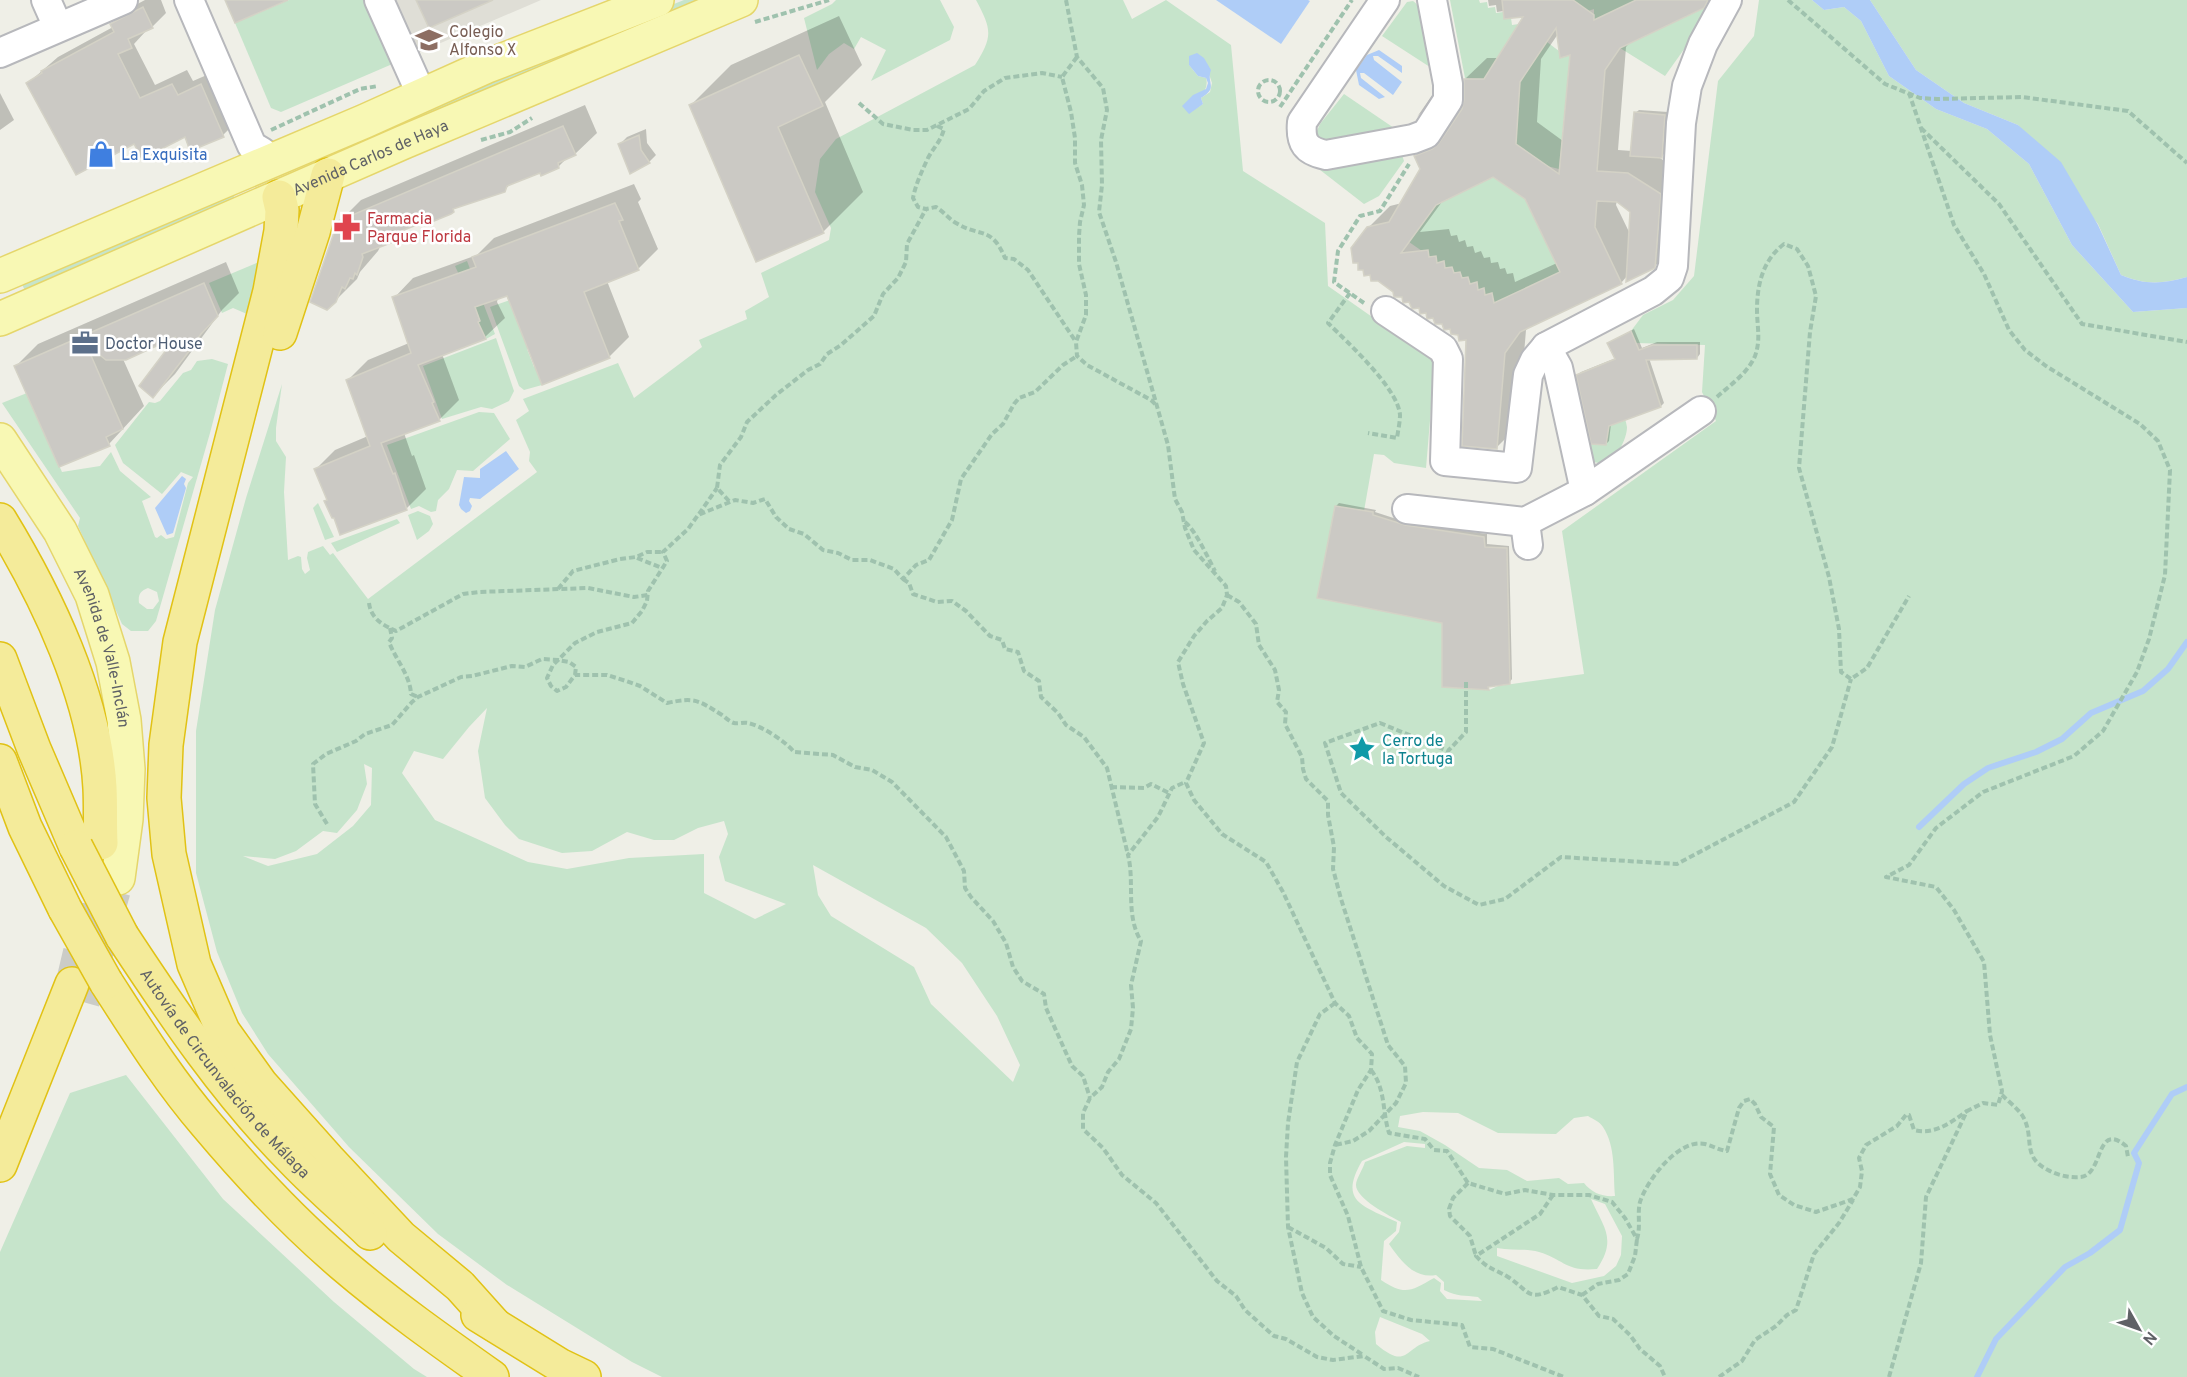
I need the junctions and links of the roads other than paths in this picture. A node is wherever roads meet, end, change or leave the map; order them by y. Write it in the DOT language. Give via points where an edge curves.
graph roads {
  1 [pos="46,0"];
  2 [pos="123,0"];
  3 [pos="189,0"];
  4 [pos="207,0"];
  5 [pos="379,0"];
  6 [pos="657,0"];
  7 [pos="741,0"];
  8 [pos="1386,0"];
  9 [pos="1432,0"];
  10 [pos="1727,0"];
  11 [pos="1743,0"];
  12 [pos="58,27"];
  13 [pos="0,53"];
  14 [pos="1686,86"];
  15 [pos="422,96"];
  16 [pos="264,158"];
  17 [pos="328,175"];
  18 [pos="279,197"];
  19 [pos="0,276"];
  20 [pos="1386,311"];
  21 [pos="0,319"];
  22 [pos="1546,347"];
  23 [pos="1701,411"];
  24 [pos="232,435"];
  25 [pos="0,440"];
  26 [pos="1585,491"];
  27 [pos="1407,509"];
  28 [pos="0,520"];
  29 [pos="0,659"];
  30 [pos="0,761"];
  31 [pos="88,845"];
  32 [pos="118,878"];
  33 [pos="87,989"];
  34 [pos="0,1165"];
  35 [pos="0,1186"];
  36 [pos="495,1325"];
  37 [pos="492,1377"];
  38 [pos="584,1377"];
  1 -- 12 [label="street"];
  2 -- 12 [label="street"];
  3 -- 16 [label="street" via="252,146"];
  4 -- 16 [label="street" via="267,139"];
  5 -- 15 [label="street"];
  6 -- 15 [label="main road" via="485,67"];
  7 -- 17 [label="main road, Avenida Carlos de Haya"];
  8 -- 9 [label="street" via="1302,122 1300,135 1314,152 1326,155 1426,134 1448,100"];
  10 -- 14 [label="street"];
  11 -- 14 [label="street" via="1727,34"];
  12 -- 13 [label="street"];
  14 -- 22 [label="street" via="1669,278 1653,291"];
  15 -- 16 [label="main road"];
  16 -- 18 [label="main road"];
  16 -- 19 [label="main road"];
  17 -- 18 [label="main road, Avenida Carlos de Haya"];
  17 -- 24 [label="highway" via="262,387"];
  18 -- 21 [label="main road, Avenida Carlos de Haya"];
  18 -- 24 [label="highway" via="281,231 270,291"];
  20 -- 22 [label="street" via="1443,350 1449,359 1445,461 1517,468 1528,375"];
  22 -- 26 [label="street" via="1558,368"];
  23 -- 26 [label="street"];
  24 -- 36 [label="highway" via="180,642 166,745 164,798 169,854 194,964 223,1031 261,1084 401,1238 460,1286"];
  25 -- 32 [label="main road, Avenida de Valle-Inclán" via="60,531 92,595 113,662 128,769"];
  26 -- 27 [label="street" via="1527,534"];
  28 -- 31 [label="highway" via="73,666 90,723 100,787"];
  29 -- 31 [label="highway, Autovía de Circunvalación de Málaga" via="34,749"];
  30 -- 33 [label="highway, bridge" via="65,909"];
  31 -- 36 [label="highway, Autovía de Circunvalación de Málaga, bridge" via="122,936 222,1079 293,1161 388,1251 451,1300"];
  33 -- 34 [label="highway"];
  33 -- 35 [label="main road"];
  33 -- 37 [label="highway" via="149,1049 204,1123 268,1194 341,1264"];
  36 -- 38 [label="highway, Autovía de Circunvalación de Málaga"];
}
